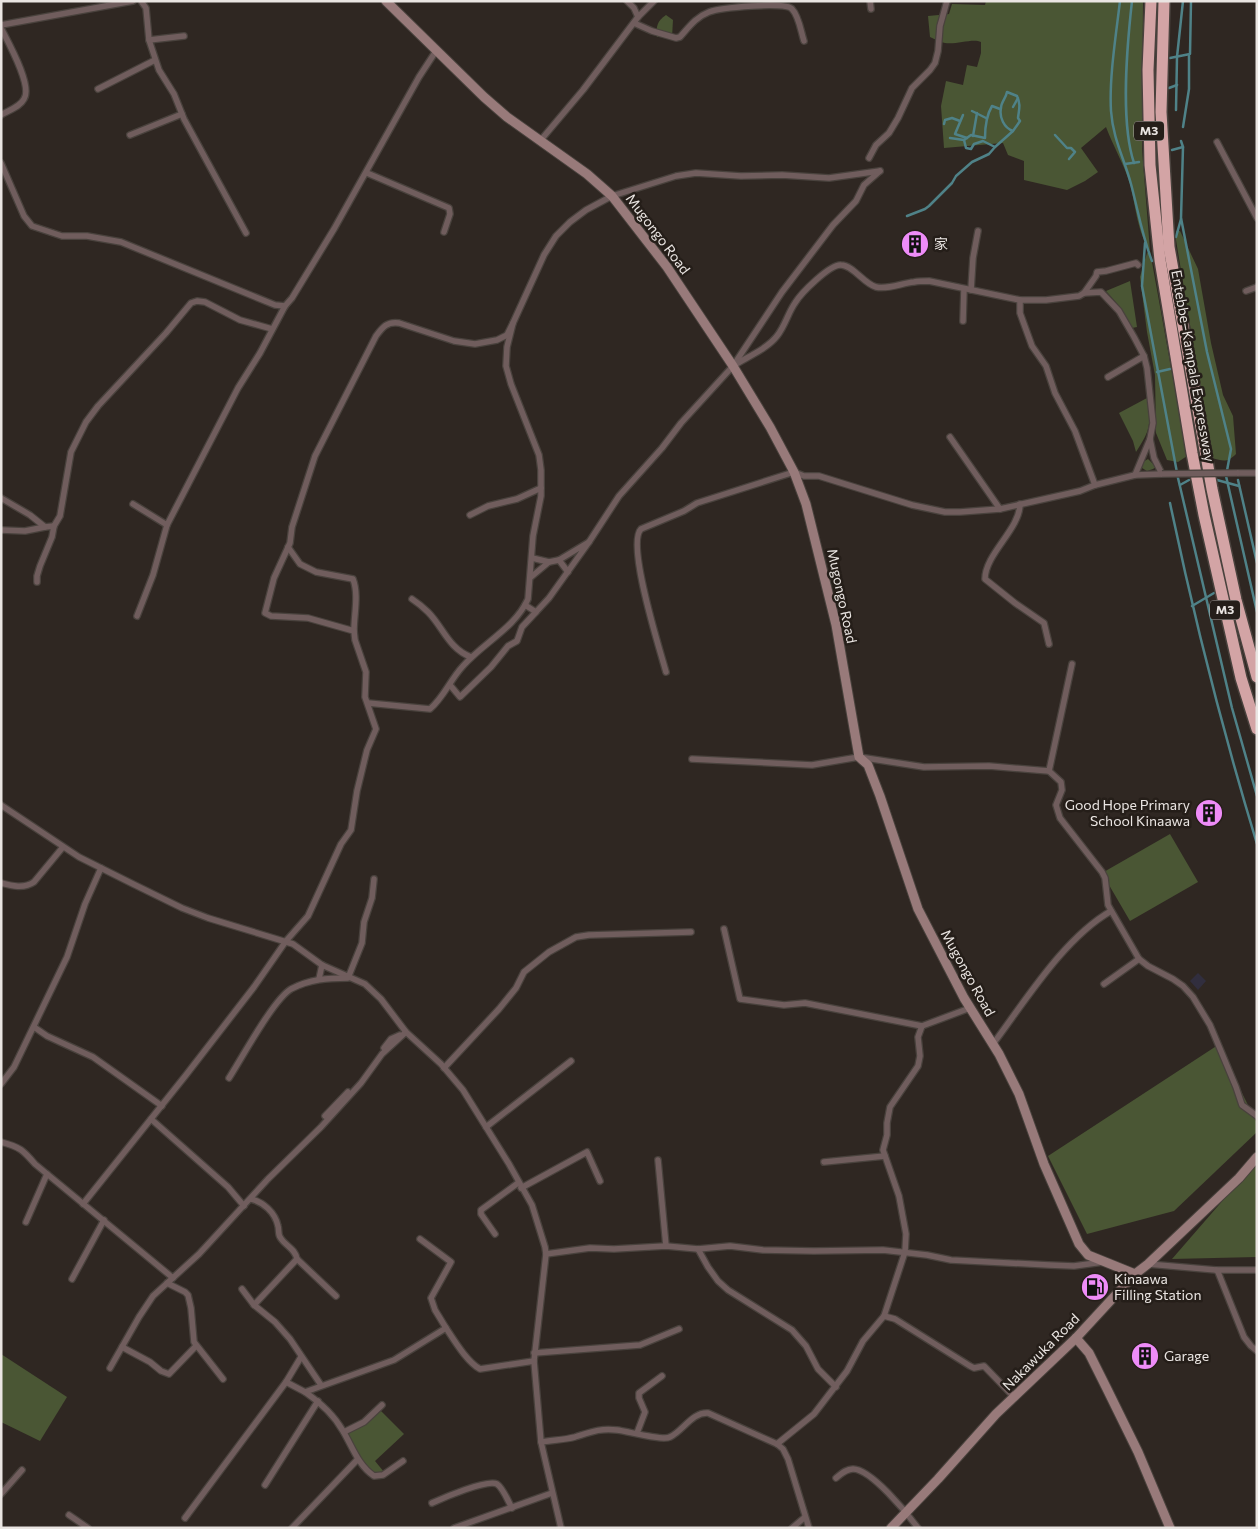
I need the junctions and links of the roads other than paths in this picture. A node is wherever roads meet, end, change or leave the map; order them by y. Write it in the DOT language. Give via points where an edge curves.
graph roads {
  1 [pos="133,1"];
  2 [pos="141,1"];
  3 [pos="386,1"];
  4 [pos="627,1"];
  5 [pos="654,1"];
  6 [pos="870,1"];
  7 [pos="947,1"];
  8 [pos="1150,1"];
  9 [pos="1164,1"];
  10 [pos="790,3"];
  11 [pos="871,9"];
  12 [pos="638,17"];
  13 [pos="634,23"];
  14 [pos="1,27"];
  15 [pos="184,36"];
  16 [pos="149,40"];
  17 [pos="804,42"];
  18 [pos="436,51"];
  19 [pos="155,60"];
  20 [pos="98,89"];
  21 [pos="1,114"];
  22 [pos="182,114"];
  23 [pos="130,135"];
  24 [pos="540,141"];
  25 [pos="1216,142"];
  26 [pos="869,158"];
  27 [pos="1,163"];
  28 [pos="367,173"];
  29 [pos="4,178"];
  30 [pos="612,196"];
  31 [pos="1257,218"];
  32 [pos="978,230"];
  33 [pos="246,232"];
  34 [pos="444,232"];
  35 [pos="1138,265"];
  36 [pos="1257,287"];
  37 [pos="964,289"];
  38 [pos="972,290"];
  39 [pos="1246,291"];
  40 [pos="1084,293"];
  41 [pos="1020,300"];
  42 [pos="285,306"];
  43 [pos="963,320"];
  44 [pos="513,323"];
  45 [pos="272,329"];
  46 [pos="1144,356"];
  47 [pos="733,366"];
  48 [pos="1108,377"];
  49 [pos="950,437"];
  50 [pos="1150,440"];
  51 [pos="794,472"];
  52 [pos="1257,473"];
  53 [pos="1162,474"];
  54 [pos="1135,475"];
  55 [pos="1095,485"];
  56 [pos="541,488"];
  57 [pos="1,498"];
  58 [pos="133,504"];
  59 [pos="1020,504"];
  60 [pos="1000,509"];
  61 [pos="470,515"];
  62 [pos="167,525"];
  63 [pos="54,526"];
  64 [pos="45,527"];
  65 [pos="1,530"];
  66 [pos="589,542"];
  67 [pos="288,547"];
  68 [pos="532,558"];
  69 [pos="559,560"];
  70 [pos="550,562"];
  71 [pos="568,572"];
  72 [pos="531,577"];
  73 [pos="37,582"];
  74 [pos="412,599"];
  75 [pos="526,605"];
  76 [pos="536,612"];
  77 [pos="137,616"];
  78 [pos="354,631"];
  79 [pos="1049,644"];
  80 [pos="471,657"];
  81 [pos="1072,664"];
  82 [pos="666,672"];
  83 [pos="1257,677"];
  84 [pos="450,685"];
  85 [pos="368,703"];
  86 [pos="1257,729"];
  87 [pos="859,757"];
  88 [pos="692,759"];
  89 [pos="1048,771"];
  90 [pos="1,805"];
  91 [pos="63,847"];
  92 [pos="101,868"];
  93 [pos="374,879"];
  94 [pos="1,883"];
  95 [pos="1112,911"];
  96 [pos="724,930"];
  97 [pos="691,932"];
  98 [pos="286,941"];
  99 [pos="1139,959"];
  100 [pos="322,964"];
  101 [pos="348,978"];
  102 [pos="319,979"];
  103 [pos="1104,984"];
  104 [pos="970,1008"];
  105 [pos="34,1026"];
  106 [pos="922,1026"];
  107 [pos="406,1032"];
  108 [pos="993,1044"];
  109 [pos="571,1061"];
  110 [pos="444,1068"];
  111 [pos="229,1078"];
  112 [pos="1,1084"];
  113 [pos="162,1106"];
  114 [pos="325,1116"];
  115 [pos="1257,1116"];
  116 [pos="151,1119"];
  117 [pos="486,1127"];
  118 [pos="1,1142"];
  119 [pos="885,1156"];
  120 [pos="1257,1157"];
  121 [pos="658,1160"];
  122 [pos="824,1162"];
  123 [pos="47,1174"];
  124 [pos="600,1181"];
  125 [pos="520,1186"];
  126 [pos="250,1199"];
  127 [pos="83,1204"];
  128 [pos="244,1206"];
  129 [pos="104,1220"];
  130 [pos="26,1222"];
  131 [pos="495,1234"];
  132 [pos="420,1239"];
  133 [pos="666,1246"];
  134 [pos="698,1249"];
  135 [pos="906,1252"];
  136 [pos="546,1254"];
  137 [pos="297,1259"];
  138 [pos="1103,1262"];
  139 [pos="1148,1264"];
  140 [pos="1216,1270"];
  141 [pos="1257,1270"];
  142 [pos="1135,1274"];
  143 [pos="173,1278"];
  144 [pos="72,1279"];
  145 [pos="167,1283"];
  146 [pos="242,1290"];
  147 [pos="336,1296"];
  148 [pos="254,1306"];
  149 [pos="884,1316"];
  150 [pos="446,1328"];
  151 [pos="679,1329"];
  152 [pos="1076,1338"];
  153 [pos="196,1346"];
  154 [pos="122,1347"];
  155 [pos="1257,1351"];
  156 [pos="534,1353"];
  157 [pos="302,1356"];
  158 [pos="534,1361"];
  159 [pos="110,1368"];
  160 [pos="662,1376"];
  161 [pos="223,1380"];
  162 [pos="286,1382"];
  163 [pos="322,1385"];
  164 [pos="836,1387"];
  165 [pos="305,1392"];
  166 [pos="1015,1398"];
  167 [pos="318,1400"];
  168 [pos="382,1405"];
  169 [pos="344,1432"];
  170 [pos="637,1433"];
  171 [pos="541,1442"];
  172 [pos="777,1444"];
  173 [pos="358,1460"];
  174 [pos="403,1461"];
  175 [pos="22,1470"];
  176 [pos="836,1478"];
  177 [pos="265,1485"];
  178 [pos="552,1493"];
  179 [pos="1,1494"];
  180 [pos="432,1503"];
  181 [pos="512,1508"];
  182 [pos="906,1512"];
  183 [pos="69,1515"];
  184 [pos="805,1517"];
  185 [pos="185,1518"];
  186 [pos="88,1528"];
  187 [pos="292,1528"];
  188 [pos="454,1528"];
  189 [pos="560,1528"];
  190 [pos="792,1528"];
  191 [pos="808,1528"];
  192 [pos="891,1528"];
  193 [pos="918,1528"];
  194 [pos="1170,1528"];
  1 -- 14 [label="street"];
  2 -- 16 [label="street" via="146,8"];
  3 -- 18 [label="street, Mugongo Road"];
  4 -- 12 [label="street"];
  5 -- 12 [label="street"];
  6 -- 11 [label="street"];
  7 -- 26 [label="street" via="934,63 912,88 889,133 876,145"];
  8 -- 86 [label="highway, Entebbe–Kampala Expressway / M3" via="1150,165 1160,260 1204,515 1241,678"];
  9 -- 83 [label="highway, Entebbe–Kampala Expressway / M3" via="1161,112 1169,247 1212,489"];
  10 -- 13 [label="street" via="708,12 676,38"];
  10 -- 17 [label="street"];
  12 -- 13 [label="street"];
  13 -- 24 [label="street"];
  14 -- 21 [label="street" via="21,70 27,92 22,102"];
  15 -- 16 [label="street"];
  16 -- 19 [label="street"];
  18 -- 24 [label="street, Mugongo Road" via="484,97"];
  18 -- 28 [label="street"];
  19 -- 20 [label="street"];
  19 -- 22 [label="street"];
  22 -- 23 [label="street"];
  22 -- 33 [label="street"];
  24 -- 30 [label="street, Mugongo Road"];
  25 -- 31 [label="street"];
  27 -- 29 [label="street"];
  28 -- 34 [label="street" via="449,208"];
  28 -- 42 [label="street"];
  29 -- 42 [label="street" via="32,226 62,236 87,236 121,242 276,306"];
  30 -- 44 [label="street" via="586,210 556,236"];
  30 -- 47 [label="street, Mugongo Road" via="667,267"];
  30 -- 47 [label="street" via="696,173 829,178 880,171 864,185 856,201 833,225 782,292"];
  32 -- 38 [label="street"];
  35 -- 40 [label="street" via="1097,272"];
  36 -- 39 [label="street"];
  37 -- 38 [label="street"];
  37 -- 43 [label="street"];
  37 -- 47 [label="street" via="929,281 877,288 847,267 833,267 795,302 778,336 769,345"];
  38 -- 41 [label="street"];
  40 -- 41 [label="street" via="1046,300"];
  40 -- 46 [label="street" via="1101,292 1106,296 1119,311"];
  41 -- 55 [label="street" via="1020,313 1032,346 1046,366"];
  42 -- 45 [label="street"];
  44 -- 56 [label="street" via="506,366 539,455"];
  44 -- 67 [label="street" via="507,335 475,344 454,341 394,322 384,326 319,446"];
  45 -- 62 [label="street"];
  45 -- 63 [label="street" via="240,320 205,302 191,303 86,422 71,452 60,516"];
  46 -- 48 [label="street"];
  46 -- 50 [label="street" via="1154,423"];
  47 -- 51 [label="street, Mugongo Road"];
  47 -- 66 [label="street" via="619,496"];
  49 -- 60 [label="street"];
  50 -- 53 [label="street"];
  50 -- 54 [label="street"];
  51 -- 60 [label="street" via="819,476 886,498 945,512"];
  51 -- 82 [label="street" via="697,504 639,531 639,563 647,608"];
  51 -- 87 [label="street, Mugongo Road" via="810,517 836,625"];
  52 -- 53 [label="street, bridge"];
  53 -- 54 [label="street"];
  54 -- 55 [label="street"];
  55 -- 59 [label="street"];
  56 -- 61 [label="street"];
  56 -- 68 [label="street"];
  57 -- 64 [label="street"];
  58 -- 62 [label="street"];
  59 -- 60 [label="street"];
  59 -- 79 [label="street" via="1019,513 984,579 1044,623"];
  62 -- 77 [label="street"];
  63 -- 64 [label="street"];
  63 -- 73 [label="street" via="36,576"];
  64 -- 65 [label="street" via="25,531"];
  66 -- 69 [label="street"];
  66 -- 71 [label="street"];
  67 -- 78 [label="street" via="300,564 316,572 353,579 356,588"];
  67 -- 78 [label="street" via="274,578 266,614 308,618"];
  68 -- 70 [label="street"];
  68 -- 72 [label="street"];
  69 -- 70 [label="street"];
  69 -- 71 [label="street"];
  70 -- 72 [label="street"];
  71 -- 76 [label="street"];
  72 -- 75 [label="street"];
  74 -- 80 [label="street" via="427,611 448,640"];
  75 -- 76 [label="street"];
  75 -- 80 [label="street" via="510,624"];
  76 -- 84 [label="street" via="522,627 517,641 508,646 460,697"];
  78 -- 85 [label="street" via="354,640 366,669 364,697"];
  80 -- 84 [label="street"];
  81 -- 89 [label="street"];
  84 -- 85 [label="street" via="430,709"];
  85 -- 98 [label="street" via="376,729 367,750 350,830 308,916"];
  87 -- 88 [label="street" via="812,765"];
  87 -- 89 [label="street" via="924,767 988,766"];
  87 -- 104 [label="street, Mugongo Road" via="868,766 880,796 918,908"];
  89 -- 95 [label="street" via="1061,782 1062,790 1056,804 1060,818 1102,872 1106,901"];
  90 -- 91 [label="street"];
  91 -- 92 [label="street"];
  91 -- 94 [label="street" via="29,885"];
  92 -- 98 [label="street" via="182,908"];
  92 -- 105 [label="street" via="67,957"];
  93 -- 101 [label="street" via="362,943"];
  95 -- 99 [label="street"];
  95 -- 108 [label="street" via="1099,918 1070,945"];
  96 -- 106 [label="street" via="740,999 784,1005 805,1003"];
  97 -- 110 [label="street" via="576,937 549,952 524,972 500,1009"];
  98 -- 100 [label="street"];
  98 -- 113 [label="street"];
  99 -- 103 [label="street"];
  99 -- 115 [label="street" via="1178,983 1193,997 1210,1025 1242,1105"];
  100 -- 101 [label="street"];
  100 -- 102 [label="street"];
  101 -- 102 [label="street"];
  101 -- 107 [label="street" via="365,984"];
  102 -- 111 [label="street" via="283,996"];
  104 -- 106 [label="street"];
  104 -- 108 [label="street, Mugongo Road"];
  105 -- 112 [label="street" via="14,1068"];
  105 -- 113 [label="street" via="93,1057"];
  106 -- 119 [label="street" via="918,1038 918,1066 890,1107 883,1150"];
  107 -- 110 [label="street"];
  107 -- 114 [label="street" via="391,1038"];
  107 -- 126 [label="street" via="382,1054 340,1107"];
  108 -- 138 [label="street, Mugongo Road" via="1019,1094 1044,1164 1079,1244 1088,1255"];
  109 -- 117 [label="street"];
  110 -- 117 [label="street" via="463,1090"];
  113 -- 116 [label="street"];
  116 -- 127 [label="street"];
  116 -- 128 [label="street" via="228,1187"];
  117 -- 125 [label="street"];
  118 -- 123 [label="street" via="17,1146"];
  119 -- 122 [label="street"];
  119 -- 135 [label="street" via="899,1196"];
  120 -- 139 [label="street, Nakawuka Road"];
  121 -- 133 [label="street"];
  123 -- 127 [label="street"];
  123 -- 130 [label="street"];
  124 -- 125 [label="street" via="587,1152"];
  125 -- 131 [label="street" via="481,1210"];
  125 -- 136 [label="street" via="532,1205"];
  126 -- 128 [label="street"];
  126 -- 137 [label="street" via="261,1202 270,1211 277,1222 279,1236 296,1253"];
  127 -- 129 [label="street"];
  128 -- 143 [label="street"];
  129 -- 143 [label="street"];
  129 -- 144 [label="street"];
  132 -- 150 [label="street" via="451,1262 431,1298"];
  133 -- 134 [label="street"];
  133 -- 136 [label="street" via="590,1248"];
  134 -- 135 [label="street" via="730,1246 797,1251"];
  134 -- 164 [label="street" via="718,1281 728,1290 792,1330 806,1346 818,1369"];
  135 -- 138 [label="street" via="952,1260 1074,1266"];
  135 -- 149 [label="street"];
  136 -- 156 [label="street"];
  137 -- 147 [label="street"];
  137 -- 148 [label="street"];
  138 -- 142 [label="street, Mugongo Road"];
  139 -- 140 [label="street"];
  139 -- 142 [label="street, Nakawuka Road"];
  140 -- 141 [label="street"];
  140 -- 155 [label="street" via="1244,1337"];
  142 -- 152 [label="street, Nakawuka Road"];
  143 -- 145 [label="street"];
  145 -- 153 [label="street" via="188,1296"];
  145 -- 154 [label="street" via="148,1303"];
  146 -- 148 [label="street"];
  148 -- 157 [label="street" via="275,1322"];
  149 -- 164 [label="street" via="863,1341"];
  149 -- 166 [label="street" via="895,1319 974,1368 984,1366"];
  150 -- 158 [label="street" via="455,1343 480,1369"];
  150 -- 163 [label="street" via="394,1360"];
  151 -- 156 [label="street" via="640,1345"];
  152 -- 166 [label="street, Nakawuka Road"];
  152 -- 194 [label="street" via="1090,1353 1097,1367"];
  153 -- 154 [label="street" via="169,1374"];
  153 -- 161 [label="street"];
  154 -- 159 [label="street"];
  156 -- 158 [label="street"];
  157 -- 162 [label="street"];
  157 -- 163 [label="street"];
  158 -- 171 [label="street"];
  160 -- 170 [label="street" via="639,1393 645,1412"];
  162 -- 165 [label="street"];
  162 -- 185 [label="street"];
  163 -- 165 [label="street"];
  164 -- 172 [label="street" via="814,1414"];
  165 -- 167 [label="street"];
  166 -- 182 [label="street, Nakawuka Road" via="996,1414"];
  167 -- 169 [label="street"];
  167 -- 177 [label="street"];
  168 -- 169 [label="street" via="364,1422"];
  169 -- 173 [label="street"];
  170 -- 171 [label="street" via="592,1430 574,1437"];
  170 -- 172 [label="street" via="669,1438 705,1413"];
  171 -- 178 [label="street"];
  172 -- 184 [label="street" via="788,1459"];
  173 -- 174 [label="street" via="371,1474 378,1476"];
  173 -- 187 [label="street"];
  175 -- 179 [label="street"];
  176 -- 182 [label="street" via="847,1470 862,1471"];
  178 -- 181 [label="street"];
  178 -- 189 [label="street"];
  180 -- 181 [label="street" via="465,1489 493,1483 499,1486"];
  181 -- 188 [label="street"];
  182 -- 192 [label="street, Nakawuka Road"];
  182 -- 193 [label="street"];
  183 -- 186 [label="street"];
  184 -- 190 [label="street"];
  184 -- 191 [label="street"];
}
